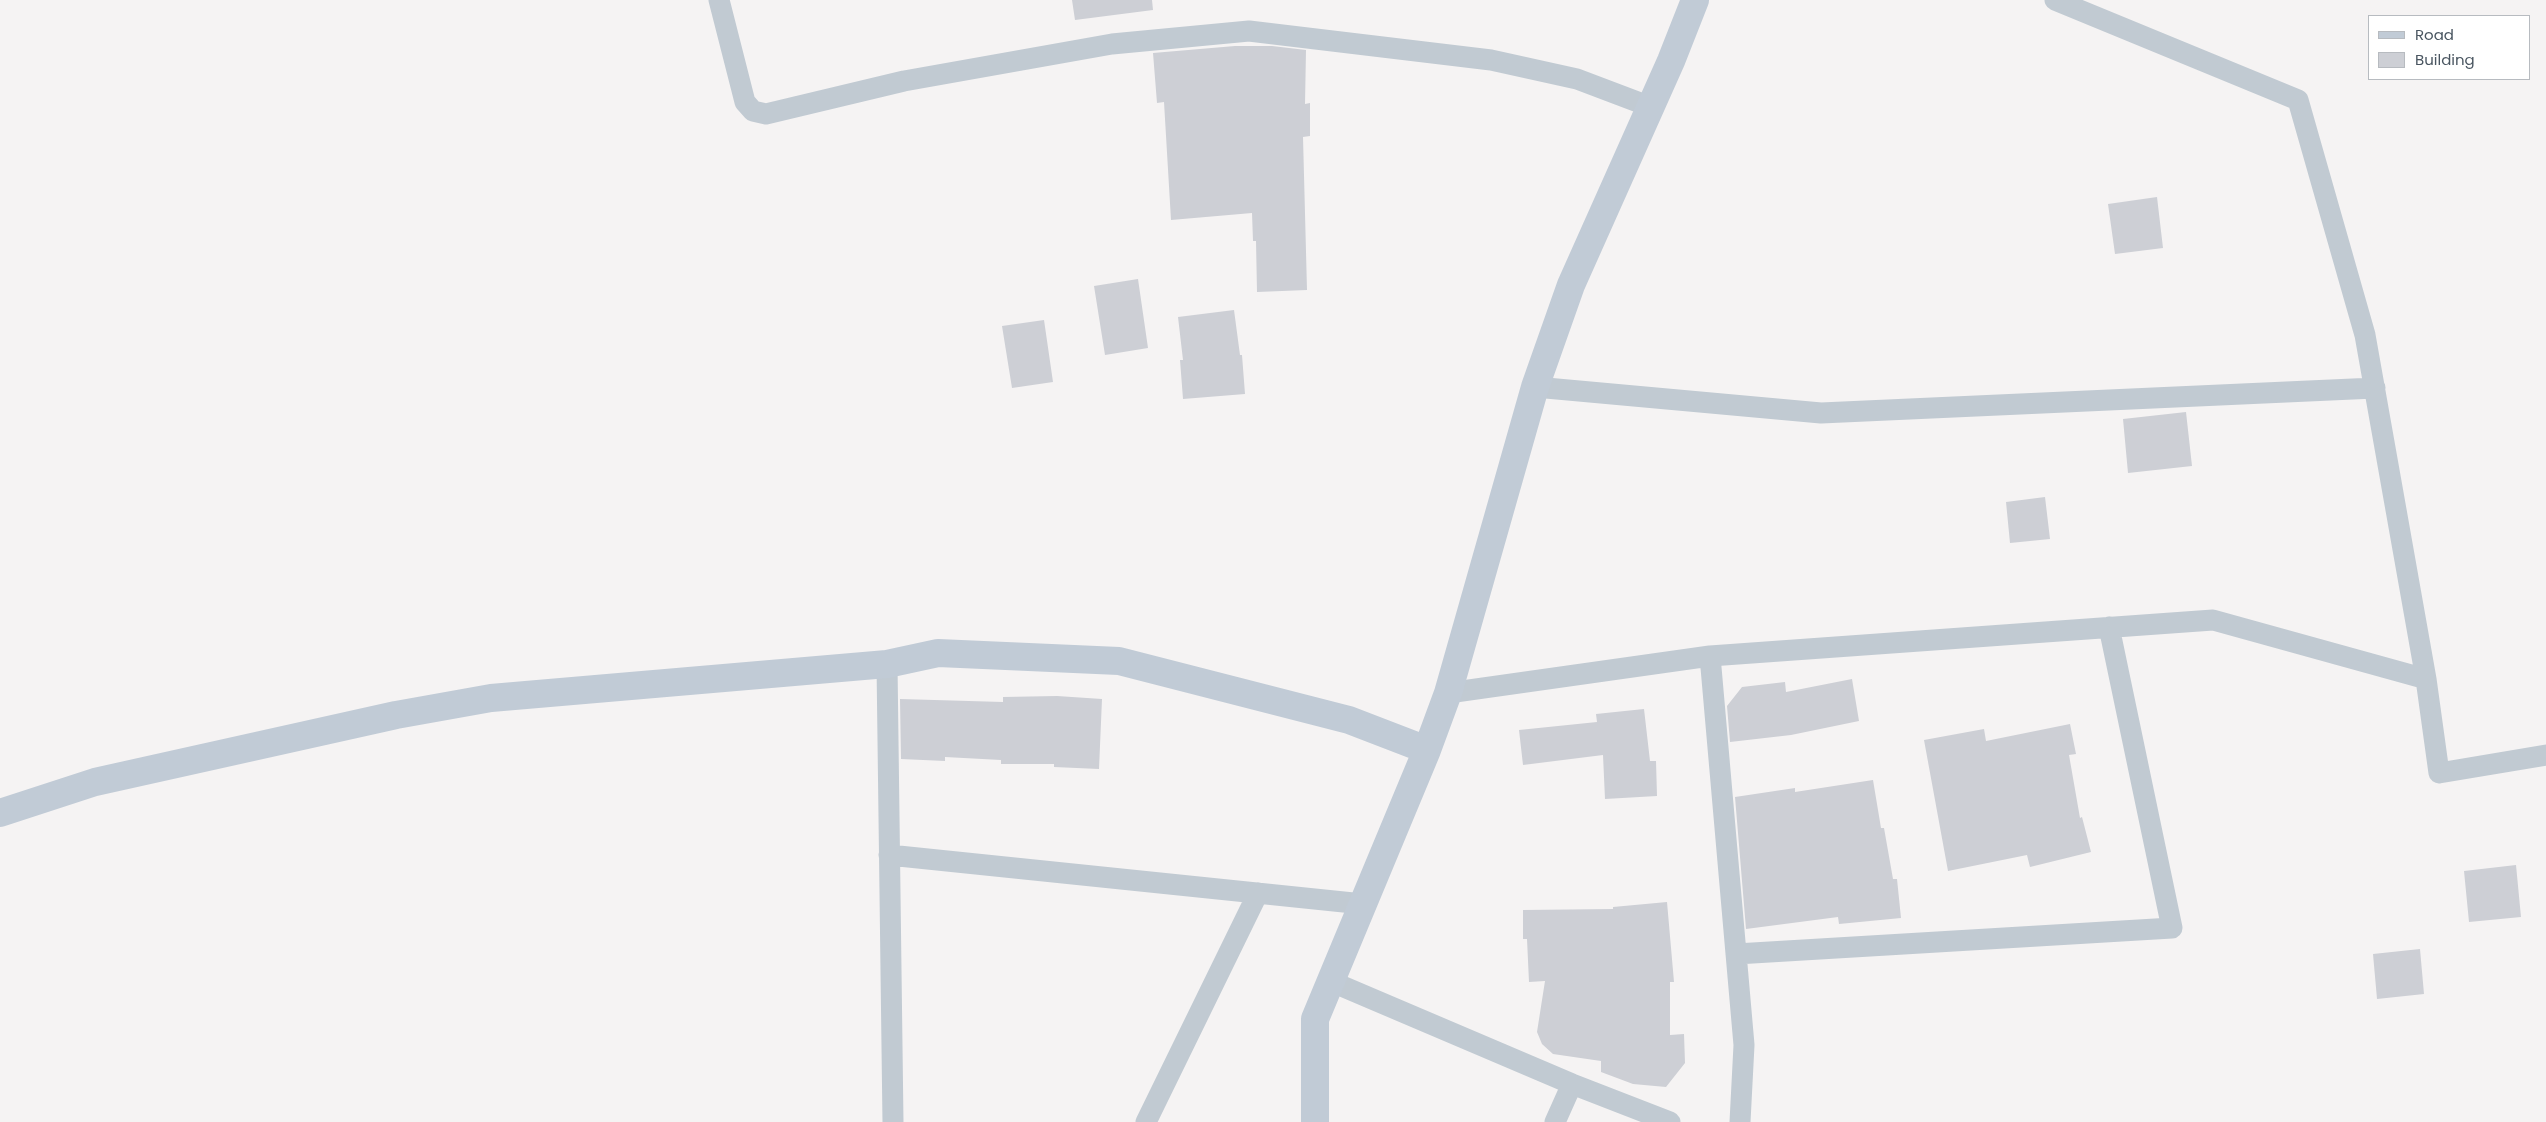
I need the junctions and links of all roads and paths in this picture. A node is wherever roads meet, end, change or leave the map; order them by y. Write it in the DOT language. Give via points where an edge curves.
graph roads {
  1 [pos="719,0"];
  2 [pos="1695,0"];
  3 [pos="2055,0"];
  4 [pos="1651,107"];
  5 [pos="1535,387"];
  6 [pos="2375,388"];
  7 [pos="2109,627"];
  8 [pos="1710,656"];
  9 [pos="887,664"];
  10 [pos="2426,679"];
  11 [pos="1448,693"];
  12 [pos="1427,750"];
  13 [pos="2546,754"];
  14 [pos="0,813"];
  15 [pos="889,855"];
  16 [pos="1258,893"];
  17 [pos="1362,904"];
  18 [pos="1736,954"];
  19 [pos="1330,981"];
  20 [pos="1572,1084"];
  21 [pos="893,1122"];
  22 [pos="1146,1122"];
  23 [pos="1315,1122"];
  24 [pos="1555,1122"];
  25 [pos="1670,1122"];
  26 [pos="1740,1122"];
  1 -- 4 [label="street" via="745,102 753,111 766,114 904,81 1112,44 1249,31 1492,60 1577,79"];
  2 -- 4 [label="street"];
  3 -- 6 [label="street" via="2298,100 2365,335"];
  4 -- 5 [label="street" via="1571,285"];
  5 -- 6 [label="street" via="1821,413"];
  5 -- 11 [label="street"];
  6 -- 10 [label="street"];
  7 -- 8 [label="street"];
  7 -- 10 [label="street" via="2213,620"];
  7 -- 18 [label="street" via="2172,928"];
  8 -- 11 [label="street"];
  8 -- 18 [label="street"];
  9 -- 12 [label="street" via="938,653 1119,661 1349,720"];
  9 -- 14 [label="street" via="491,698 396,715 95,782"];
  9 -- 15 [label="street"];
  10 -- 13 [label="street" via="2439,772"];
  11 -- 12 [label="street"];
  12 -- 17 [label="street"];
  15 -- 16 [label="street"];
  15 -- 21 [label="street"];
  16 -- 17 [label="street"];
  16 -- 22 [label="street"];
  17 -- 19 [label="street"];
  18 -- 26 [label="street" via="1744,1045"];
  19 -- 20 [label="street"];
  19 -- 23 [label="street" via="1315,1019"];
  20 -- 24 [label="street"];
  20 -- 25 [label="street"];
}
